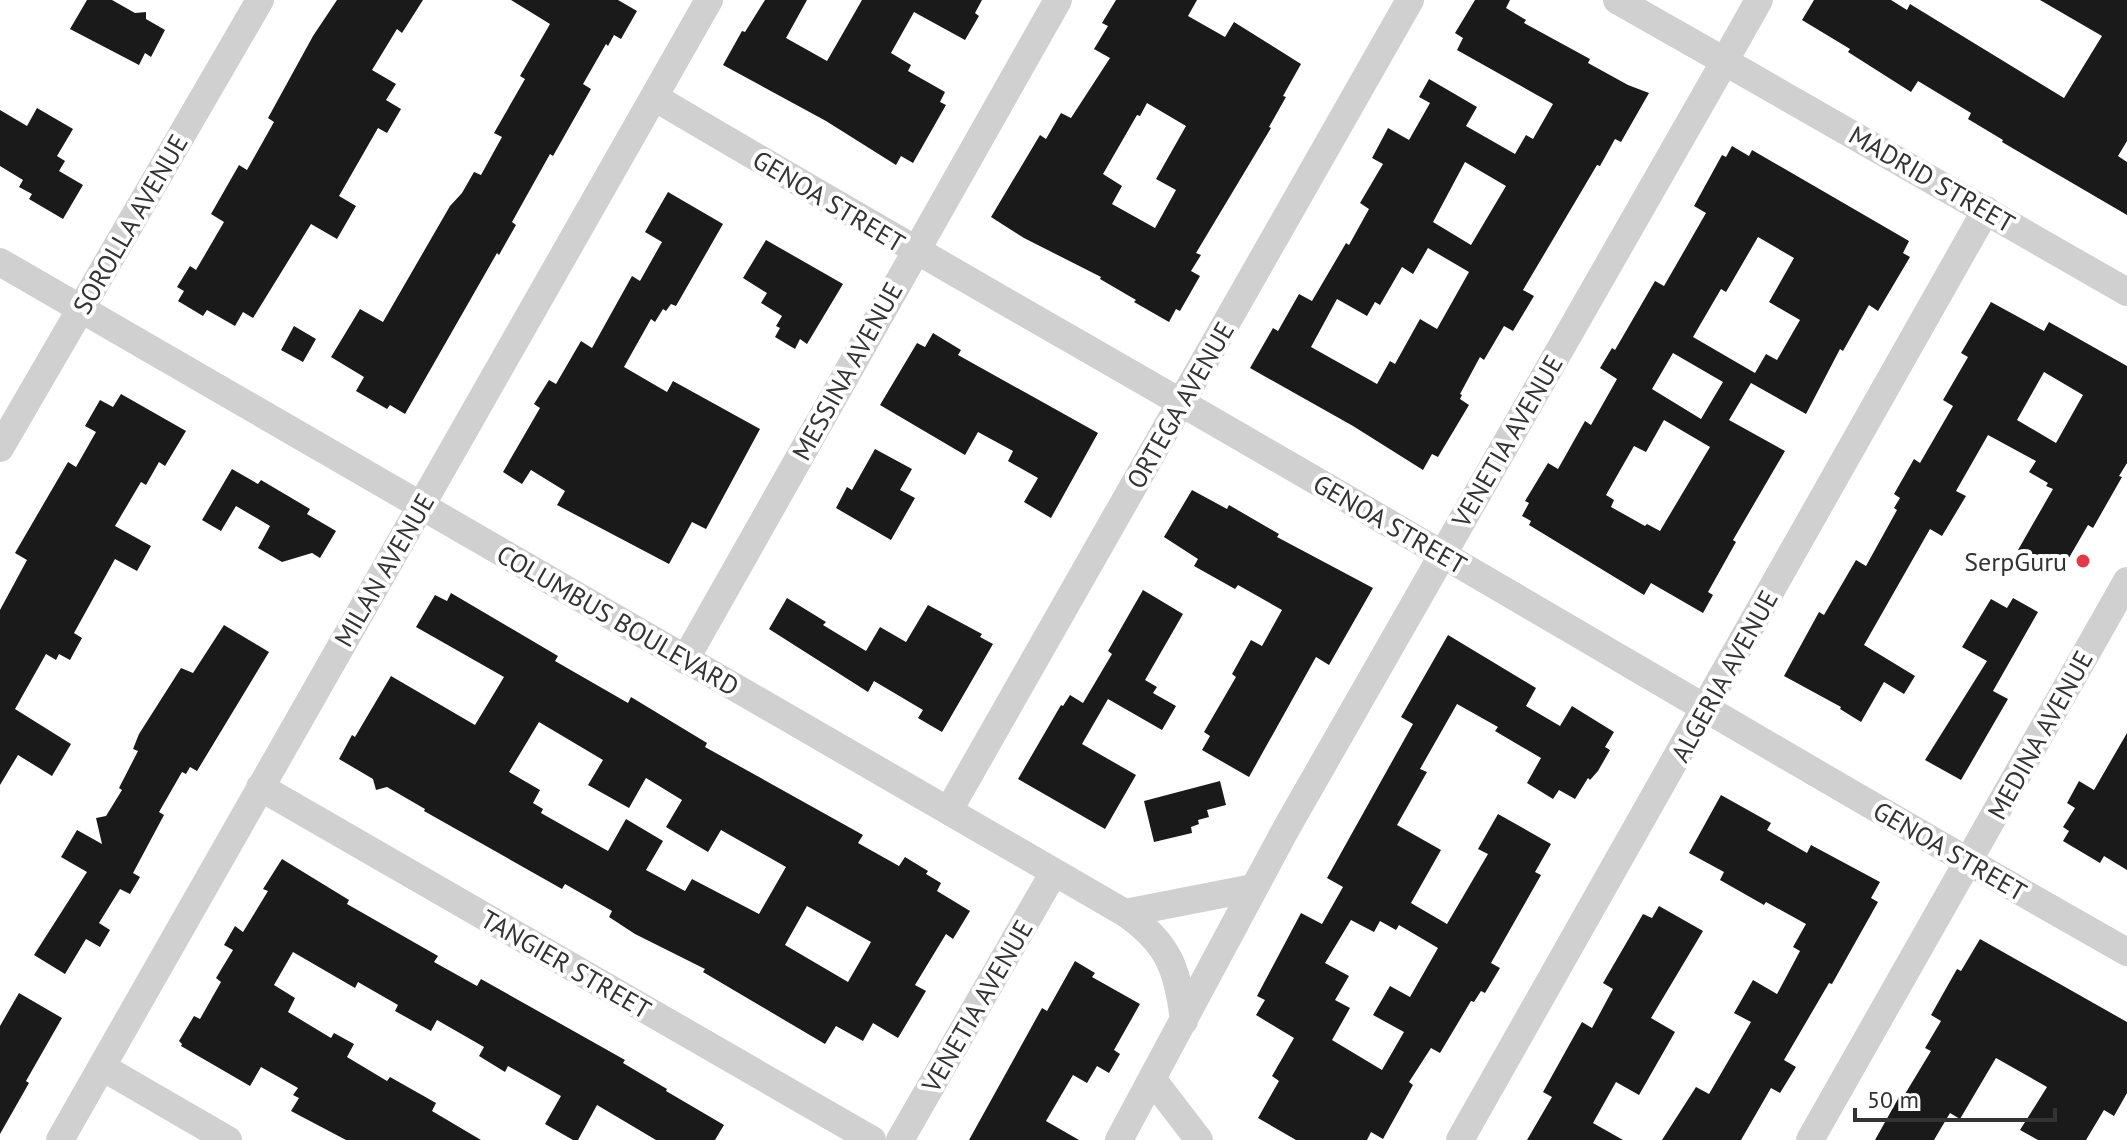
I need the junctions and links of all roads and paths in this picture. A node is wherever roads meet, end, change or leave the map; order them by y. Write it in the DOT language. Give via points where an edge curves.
graph roads {
  1 [pos="260,0"];
  2 [pos="709,0"];
  3 [pos="1058,0"];
  4 [pos="1410,0"];
  5 [pos="1617,0"];
  6 [pos="1759,0"];
  7 [pos="1724,61"];
  8 [pos="654,97"];
  9 [pos="1986,210"];
  10 [pos="915,251"];
  11 [pos="0,262"];
  12 [pos="2127,292"];
  13 [pos="81,309"];
  14 [pos="1180,404"];
  15 [pos="0,448"];
  16 [pos="422,504"];
  17 [pos="1442,554"];
  18 [pos="2127,581"];
  19 [pos="685,660"];
  20 [pos="1706,707"];
  21 [pos="260,787"];
  22 [pos="949,810"];
  23 [pos="1968,862"];
  24 [pos="1054,872"];
  25 [pos="1253,888"];
  26 [pos="1125,913"];
  27 [pos="2127,952"];
  28 [pos="1184,1021"];
  29 [pos="102,1067"];
  30 [pos="1153,1080"];
  31 [pos="60,1140"];
  32 [pos="228,1140"];
  33 [pos="872,1140"];
  34 [pos="900,1140"];
  35 [pos="1119,1140"];
  36 [pos="1199,1140"];
  37 [pos="1460,1140"];
  38 [pos="1810,1140"];
  1 -- 13 [label="street, SOROLLA AVENUE"];
  2 -- 8 [label="street, MILAN AVENUE"];
  3 -- 10 [label="street, MESSINA AVENUE"];
  4 -- 14 [label="street, ORTEGA AVENUE"];
  5 -- 7 [label="street, MADRID STREET"];
  6 -- 7 [label="street, VENETIA AVENUE"];
  7 -- 9 [label="street, MADRID STREET"];
  7 -- 17 [label="street, VENETIA AVENUE"];
  8 -- 10 [label="street, GENOA STREET"];
  8 -- 16 [label="street, MILAN AVENUE"];
  9 -- 12 [label="street, MADRID STREET"];
  9 -- 20 [label="street, ALGERIA AVENUE"];
  10 -- 14 [label="street, GENOA STREET"];
  10 -- 19 [label="street, MESSINA AVENUE"];
  11 -- 13 [label="street, COLUMBUS BOULEVARD"];
  13 -- 15 [label="street, SOROLLA AVENUE"];
  13 -- 16 [label="street, COLUMBUS BOULEVARD"];
  14 -- 17 [label="street, GENOA STREET"];
  14 -- 22 [label="street, ORTEGA AVENUE"];
  16 -- 19 [label="street, COLUMBUS BOULEVARD"];
  16 -- 21 [label="street, MILAN AVENUE"];
  17 -- 20 [label="street, GENOA STREET"];
  17 -- 25 [label="street, VENETIA AVENUE"];
  18 -- 23 [label="street, MEDINA AVENUE"];
  19 -- 22 [label="street, COLUMBUS BOULEVARD"];
  20 -- 23 [label="street, GENOA STREET"];
  20 -- 37 [label="street, ALGERIA AVENUE"];
  21 -- 29 [label="street, MILAN AVENUE"];
  21 -- 33 [label="street, TANGIER STREET"];
  22 -- 24 [label="street, COLUMBUS BOULEVARD"];
  23 -- 27 [label="street, GENOA STREET"];
  23 -- 38 [label="street, MEDINA AVENUE"];
  24 -- 26 [label="street, COLUMBUS BOULEVARD"];
  24 -- 34 [label="street, VENETIA AVENUE"];
  25 -- 26 [label="street"];
  25 -- 28 [label="street, VENETIA AVENUE"];
  26 -- 28 [label="street, COLUMBUS BOULEVARD" via="1151,933 1172,961"];
  28 -- 30 [label="street, VENETIA AVENUE"];
  29 -- 31 [label="street, MILAN AVENUE"];
  29 -- 32 [label="street"];
  30 -- 35 [label="street, VENETIA AVENUE"];
  30 -- 36 [label="street"];
}
